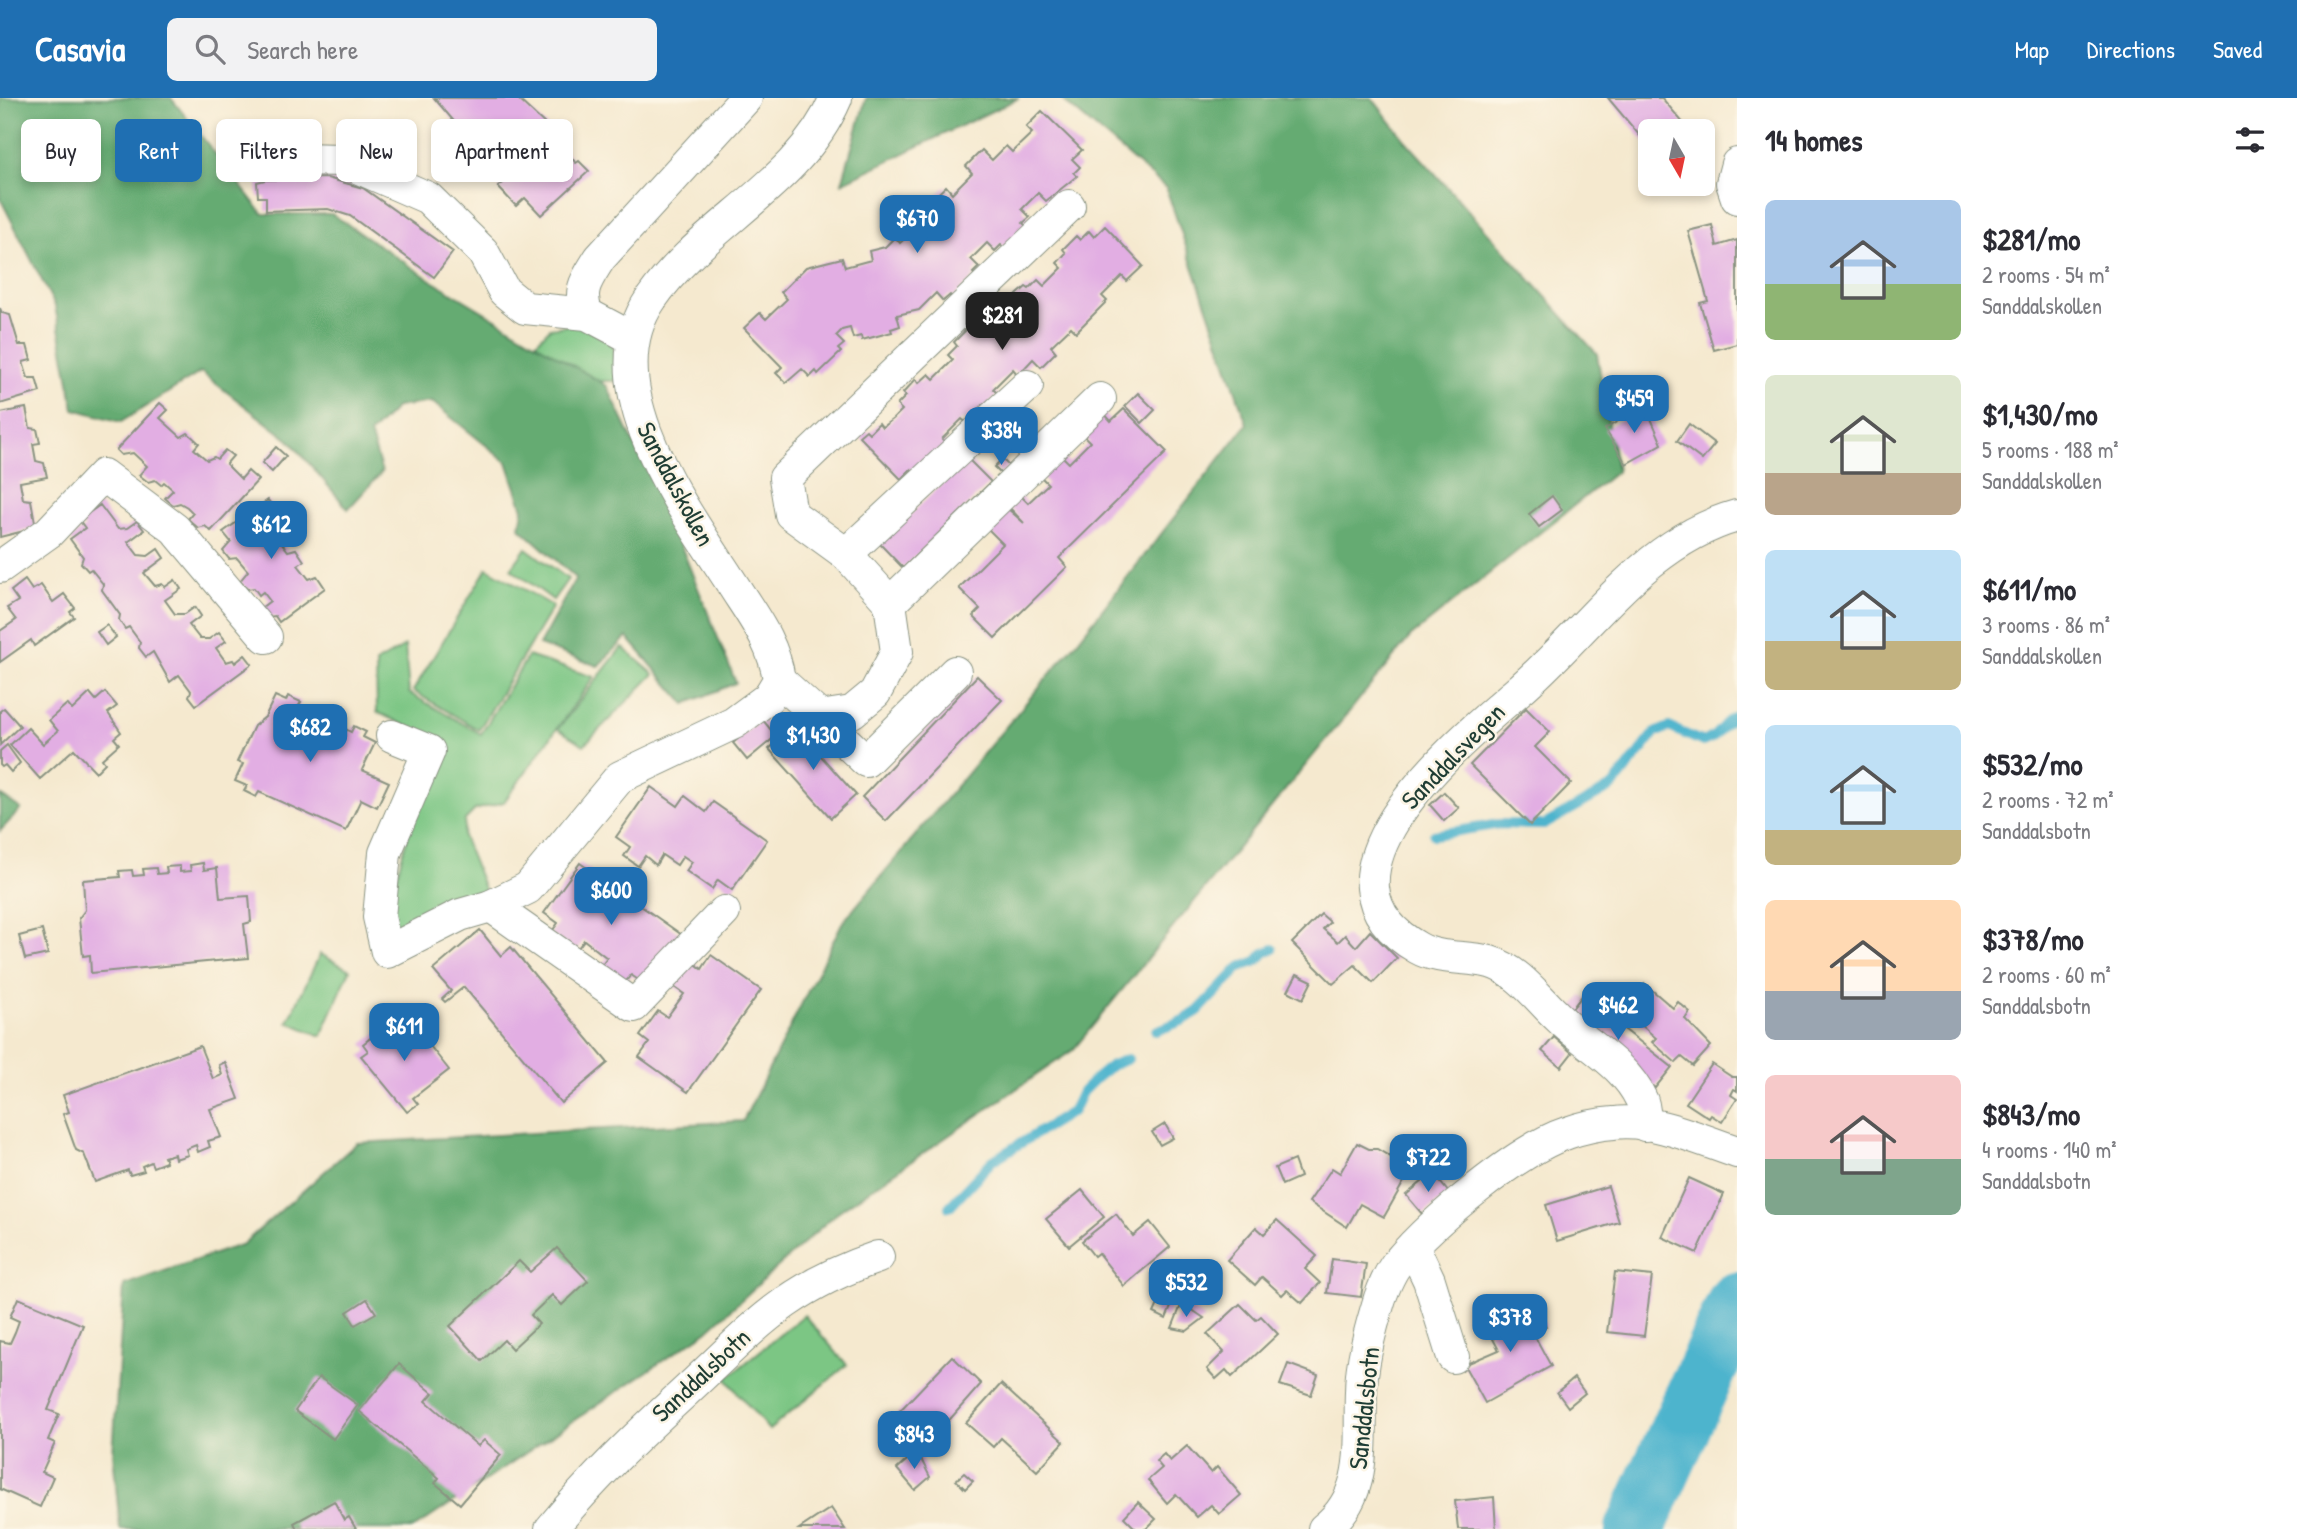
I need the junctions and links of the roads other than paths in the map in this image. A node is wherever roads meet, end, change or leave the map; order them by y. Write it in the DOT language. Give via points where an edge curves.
graph roads {
  1 [pos="747,98"];
  2 [pos="835,98"];
  3 [pos="322,160"];
  4 [pos="1737,164"];
  5 [pos="1737,198"];
  6 [pos="1069,206"];
  7 [pos="587,314"];
  8 [pos="632,338"];
  9 [pos="1027,386"];
  10 [pos="1100,399"];
  11 [pos="1737,516"];
  12 [pos="846,554"];
  13 [pos="0,567"];
  14 [pos="890,603"];
  15 [pos="266,637"];
  16 [pos="956,672"];
  17 [pos="779,680"];
  18 [pos="820,717"];
  19 [pos="392,736"];
  20 [pos="491,906"];
  21 [pos="724,912"];
  22 [pos="1645,1125"];
  23 [pos="1737,1152"];
  24 [pos="1413,1245"];
  25 [pos="878,1257"];
  26 [pos="1453,1357"];
  27 [pos="551,1529"];
  28 [pos="1324,1529"];
  1 -- 7 [label="street" via="600,258 582,287"];
  2 -- 8 [label="street, Sanddalskollen" via="828,117 796,161 680,265 650,300"];
  3 -- 7 [label="street" via="341,160 428,198 482,252 504,291 525,308"];
  4 -- 5 [label="street" via="1732,183"];
  6 -- 12 [label="street" via="785,478 791,514"];
  7 -- 8 [label="street"];
  8 -- 17 [label="street, Sanddalskollen" via="632,384 646,433 690,519 771,645"];
  9 -- 12 [label="street"];
  10 -- 14 [label="street"];
  11 -- 22 [label="street, Sanddalsvegen" via="1714,523 1621,587 1527,684 1423,779 1378,847 1374,873 1376,898 1399,936 1420,950 1490,962 1515,975 1622,1070 1642,1101"];
  12 -- 14 [label="street"];
  13 -- 15 [label="street" via="49,532 103,475 175,529"];
  14 -- 18 [label="street" via="897,652 875,694 852,712"];
  16 -- 18 [label="street" via="866,761"];
  17 -- 18 [label="street"];
  17 -- 20 [label="street" via="768,698 734,723 620,777 570,825 528,888"];
  19 -- 20 [label="street" via="429,751 385,853 379,917 387,952 460,915"];
  20 -- 21 [label="street" via="634,1006"];
  22 -- 23 [label="street, Sanddalsbotn"];
  22 -- 24 [label="street, Sanddalsbotn" via="1615,1122 1567,1133 1543,1144"];
  24 -- 26 [label="street"];
  24 -- 28 [label="street, Sanddalsbotn" via="1396,1263 1381,1296 1368,1349 1360,1390 1360,1471 1350,1497"];
  25 -- 27 [label="street, Sanddalsbotn" via="808,1286 772,1310 636,1435"];
}
